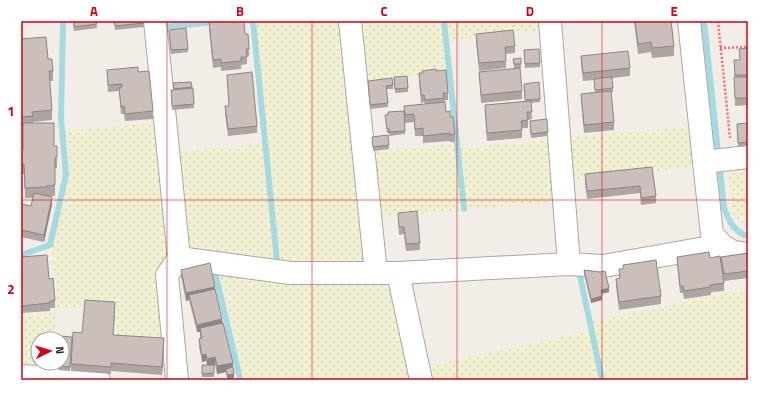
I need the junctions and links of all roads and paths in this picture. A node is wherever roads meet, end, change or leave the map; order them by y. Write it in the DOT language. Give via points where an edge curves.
graph roads {
  1 [pos="156,21"];
  2 [pos="350,21"];
  3 [pos="550,21"];
  4 [pos="689,21"];
  5 [pos="718,21"];
  6 [pos="748,47"];
  7 [pos="720,48"];
  8 [pos="724,160"];
  9 [pos="722,245"];
  10 [pos="748,254"];
  11 [pos="179,258"];
  12 [pos="569,264"];
  13 [pos="376,273"];
  14 [pos="398,273"];
  15 [pos="25,378"];
  16 [pos="99,380"];
  17 [pos="176,380"];
  18 [pos="421,380"];
  1 -- 11 [label="street"];
  2 -- 13 [label="street"];
  3 -- 12 [label="street"];
  4 -- 8 [label="street"];
  5 -- 7 [label="path"];
  6 -- 7 [label="path"];
  7 -- 8 [label="path"];
  8 -- 9 [label="street" via="712,234"];
  9 -- 10 [label="street" via="733,252"];
  9 -- 12 [label="street" via="603,266"];
  11 -- 13 [label="street" via="291,273"];
  11 -- 17 [label="street" via="167,276"];
  12 -- 14 [label="street"];
  13 -- 14 [label="street"];
  14 -- 18 [label="street"];
  15 -- 16 [label="street"];
}
